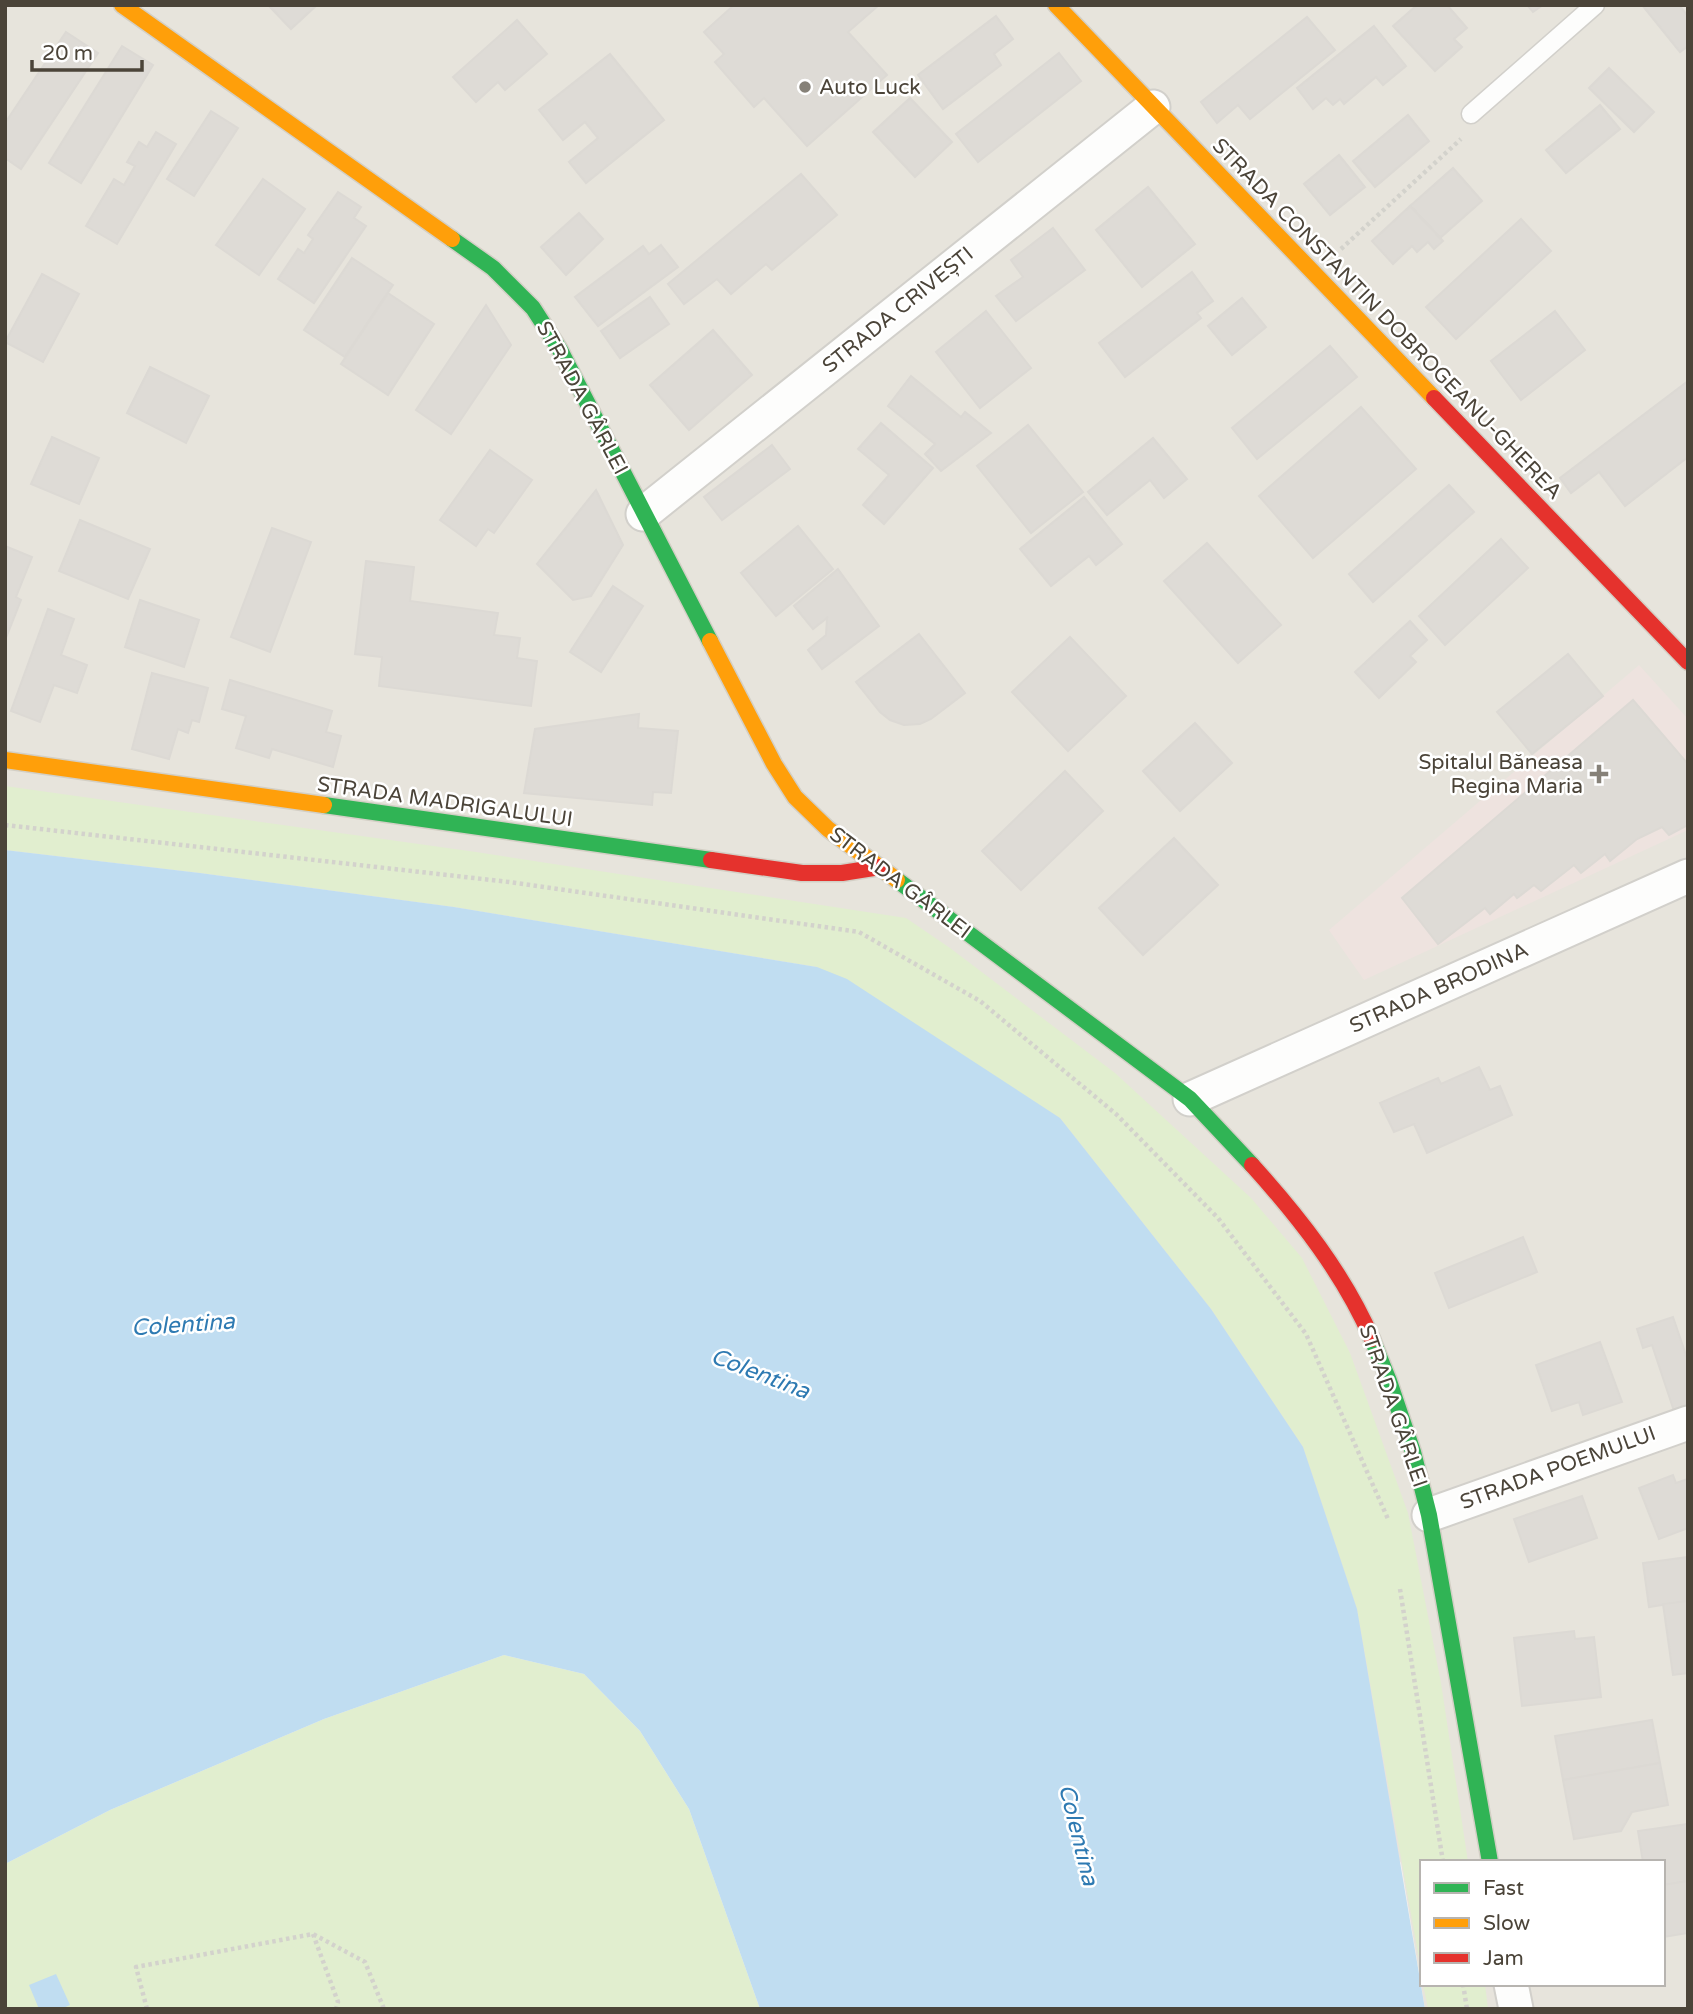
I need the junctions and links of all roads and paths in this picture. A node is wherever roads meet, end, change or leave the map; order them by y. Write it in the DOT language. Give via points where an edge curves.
graph roads {
  1 [pos="122,5"];
  2 [pos="1056,5"];
  3 [pos="1595,5"];
  4 [pos="1153,107"];
  5 [pos="1471,114"];
  6 [pos="1314,273"];
  7 [pos="643,514"];
  8 [pos="1688,662"];
  9 [pos="5,760"];
  10 [pos="5,825"];
  11 [pos="880,867"];
  12 [pos="1688,876"];
  13 [pos="1190,1099"];
  14 [pos="1688,1423"];
  15 [pos="1429,1515"];
  16 [pos="1390,1523"];
  17 [pos="1399,1578"];
  18 [pos="1443,1860"];
  19 [pos="1490,1860"];
  20 [pos="313,1934"];
  21 [pos="1463,1986"];
  22 [pos="1511,1986"];
  23 [pos="147,2009"];
  24 [pos="335,2009"];
  25 [pos="384,2009"];
  26 [pos="1467,2009"];
  27 [pos="1516,2009"];
  1 -- 7 [label="street, STRADA GÂRLEI" via="493,268 533,309 560,350"];
  2 -- 4 [label="street, STRADA CONSTANTIN DOBROGEANU-GHEREA"];
  3 -- 5 [label="lane"];
  4 -- 6 [label="street, STRADA CONSTANTIN DOBROGEANU-GHEREA"];
  4 -- 7 [label="street, STRADA CRIVEȘTI"];
  5 -- 6 [label="path" via="1472,129"];
  6 -- 8 [label="street, STRADA CONSTANTIN DOBROGEANU-GHEREA"];
  7 -- 11 [label="street, STRADA GÂRLEI" via="795,797 828,829"];
  9 -- 11 [label="street, STRADA MADRIGALULUI" via="802,873"];
  10 -- 16 [label="path" via="509,883 859,932 980,1001 1116,1114 1218,1218 1306,1334"];
  11 -- 13 [label="street, STRADA GÂRLEI"];
  12 -- 13 [label="street, STRADA BRODINA"];
  13 -- 15 [label="street, STRADA GÂRLEI" via="1296,1216 1362,1317 1389,1381"];
  14 -- 15 [label="street, STRADA POEMULUI"];
  15 -- 19 [label="street, STRADA GÂRLEI"];
  17 -- 18 [label="path"];
  20 -- 23 [label="path" via="136,1967"];
  20 -- 24 [label="path" via="338,2002"];
  20 -- 25 [label="path" via="365,1962"];
  21 -- 26 [label="path"];
  22 -- 27 [label="street"];
}
